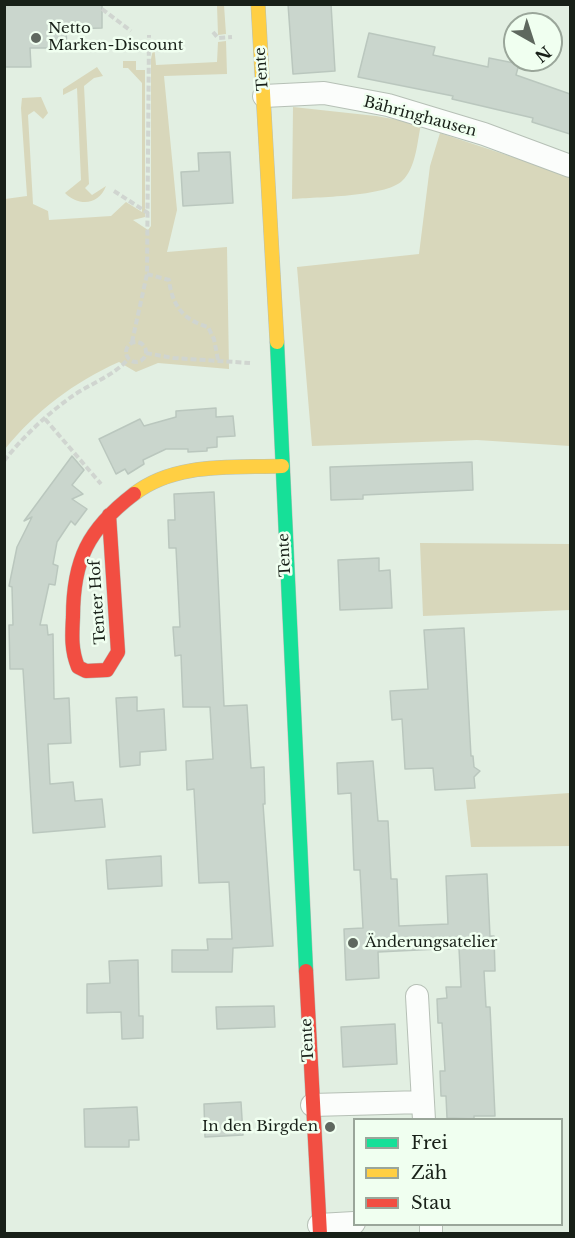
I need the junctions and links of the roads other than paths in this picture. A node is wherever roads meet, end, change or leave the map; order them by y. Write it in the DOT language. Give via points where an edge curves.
graph roads {
  1 [pos="258,4"];
  2 [pos="264,96"];
  3 [pos="570,166"];
  4 [pos="282,466"];
  5 [pos="114,510"];
  6 [pos="417,996"];
  7 [pos="312,1105"];
  8 [pos="424,1111"];
  9 [pos="353,1223"];
  10 [pos="319,1229"];
  1 -- 2 [label="main road, Tente"];
  2 -- 3 [label="street, Bähringhausen" via="324,93 388,105"];
  2 -- 4 [label="main road, Tente"];
  4 -- 5 [label="main road, Tenter Hof" via="195,469 151,480"];
  4 -- 7 [label="main road, Tente"];
  5 -- 5 [label="main road, Tenter Hof" via="86,546 73,584 72,653 78,667 86,671 107,670 118,652"];
  6 -- 8 [label="street"];
  7 -- 8 [label="street"];
  7 -- 10 [label="main road, Tente"];
  9 -- 10 [label="street, Tente"];
}
